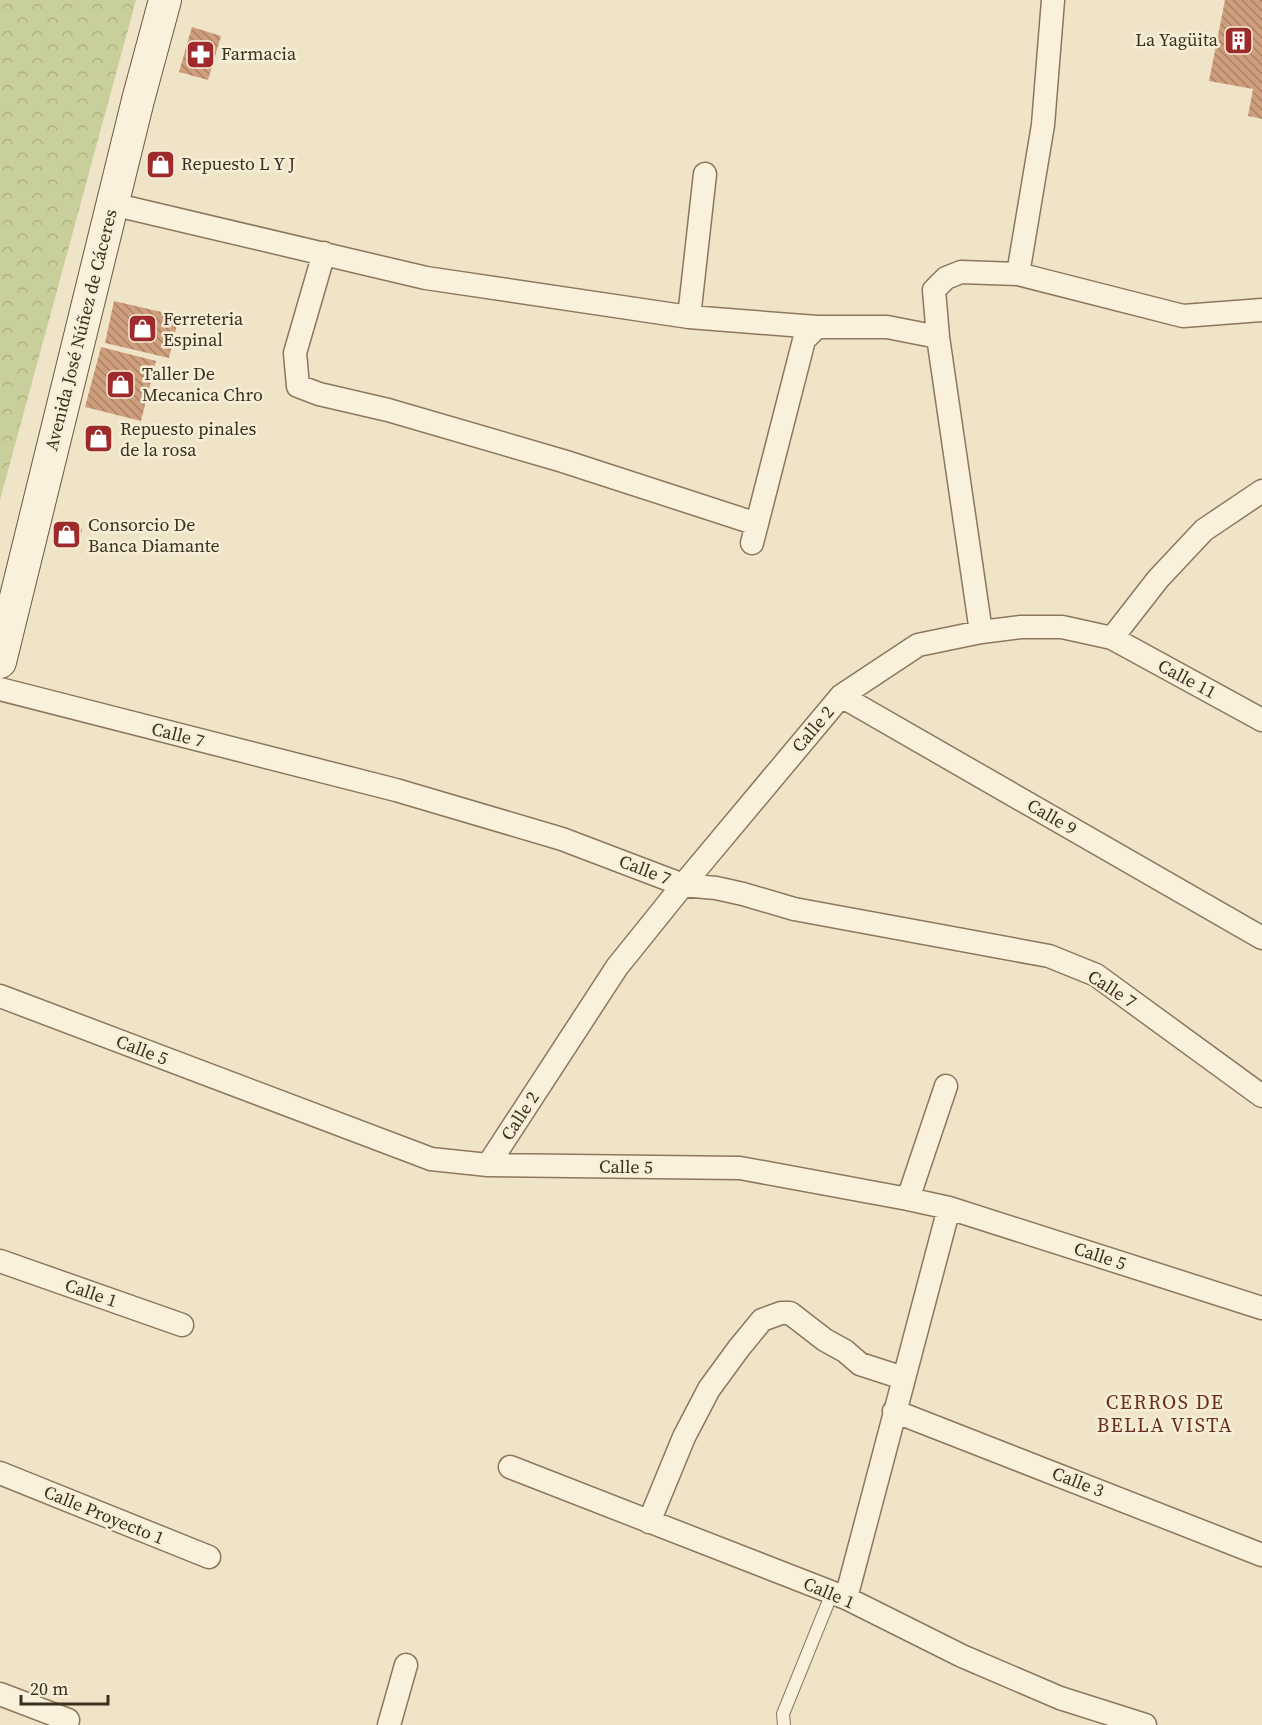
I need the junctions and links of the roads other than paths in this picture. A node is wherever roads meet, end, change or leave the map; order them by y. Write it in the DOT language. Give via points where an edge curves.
graph roads {
  1 [pos="165,0"];
  2 [pos="1053,0"];
  3 [pos="705,174"];
  4 [pos="112,204"];
  5 [pos="324,254"];
  6 [pos="1018,274"];
  7 [pos="1262,310"];
  8 [pos="689,317"];
  9 [pos="818,327"];
  10 [pos="938,337"];
  11 [pos="1262,490"];
  12 [pos="981,632"];
  13 [pos="1112,638"];
  14 [pos="0,662"];
  15 [pos="0,689"];
  16 [pos="841,696"];
  17 [pos="1262,720"];
  18 [pos="683,885"];
  19 [pos="1262,938"];
  20 [pos="0,996"];
  21 [pos="946,1086"];
  22 [pos="1262,1096"];
  23 [pos="488,1165"];
  24 [pos="908,1199"];
  25 [pos="949,1209"];
  26 [pos="0,1261"];
  27 [pos="1262,1308"];
  28 [pos="182,1325"];
  29 [pos="903,1378"];
  30 [pos="894,1411"];
  31 [pos="510,1467"];
  32 [pos="0,1473"];
  33 [pos="650,1522"];
  34 [pos="1262,1555"];
  35 [pos="209,1557"];
  36 [pos="839,1595"];
  37 [pos="406,1665"];
  38 [pos="0,1694"];
  39 [pos="68,1720"];
  40 [pos="1133,1724"];
  41 [pos="388,1725"];
  42 [pos="784,1725"];
  1 -- 4 [label="main road, Avenida José Núñez de Cáceres"];
  2 -- 6 [label="street" via="1043,125"];
  3 -- 8 [label="street"];
  4 -- 5 [label="street"];
  4 -- 14 [label="main road, Avenida José Núñez de Cáceres"];
  5 -- 8 [label="street" via="426,278"];
  5 -- 9 [label="street" via="295,353 298,386 563,461 755,534 804,340"];
  6 -- 7 [label="street" via="1183,316"];
  6 -- 10 [label="street" via="961,272 946,278 934,290"];
  8 -- 9 [label="street"];
  9 -- 10 [label="street" via="887,327"];
  10 -- 12 [label="street"];
  11 -- 13 [label="street" via="1204,531 1158,579"];
  12 -- 13 [label="street, Calle 2" via="1062,627"];
  12 -- 16 [label="street, Calle 2" via="918,645"];
  13 -- 17 [label="street, Calle 11"];
  15 -- 18 [label="street, Calle 7" via="562,838"];
  16 -- 18 [label="street, Calle 2"];
  16 -- 19 [label="street, Calle 9"];
  18 -- 22 [label="street, Calle 7" via="725,890 794,909 1049,956 1096,975"];
  18 -- 23 [label="street, Calle 2" via="617,967"];
  20 -- 23 [label="street, Calle 5" via="431,1159"];
  21 -- 24 [label="street"];
  23 -- 24 [label="street, Calle 5" via="741,1168"];
  24 -- 25 [label="street, Calle 5"];
  25 -- 27 [label="street, Calle 5"];
  25 -- 29 [label="street"];
  26 -- 28 [label="street, Calle 1"];
  29 -- 30 [label="street"];
  29 -- 33 [label="street" via="860,1364 790,1313 762,1320 709,1389 684,1437"];
  30 -- 34 [label="street, Calle 3"];
  30 -- 36 [label="street"];
  31 -- 33 [label="street, Calle 1"];
  32 -- 35 [label="street, Calle Proyecto 1"];
  33 -- 36 [label="street, Calle 1"];
  36 -- 40 [label="street, Calle 1" via="973,1661"];
  36 -- 42 [label="lane" via="783,1714"];
  37 -- 41 [label="street"];
  38 -- 39 [label="street"];
}
